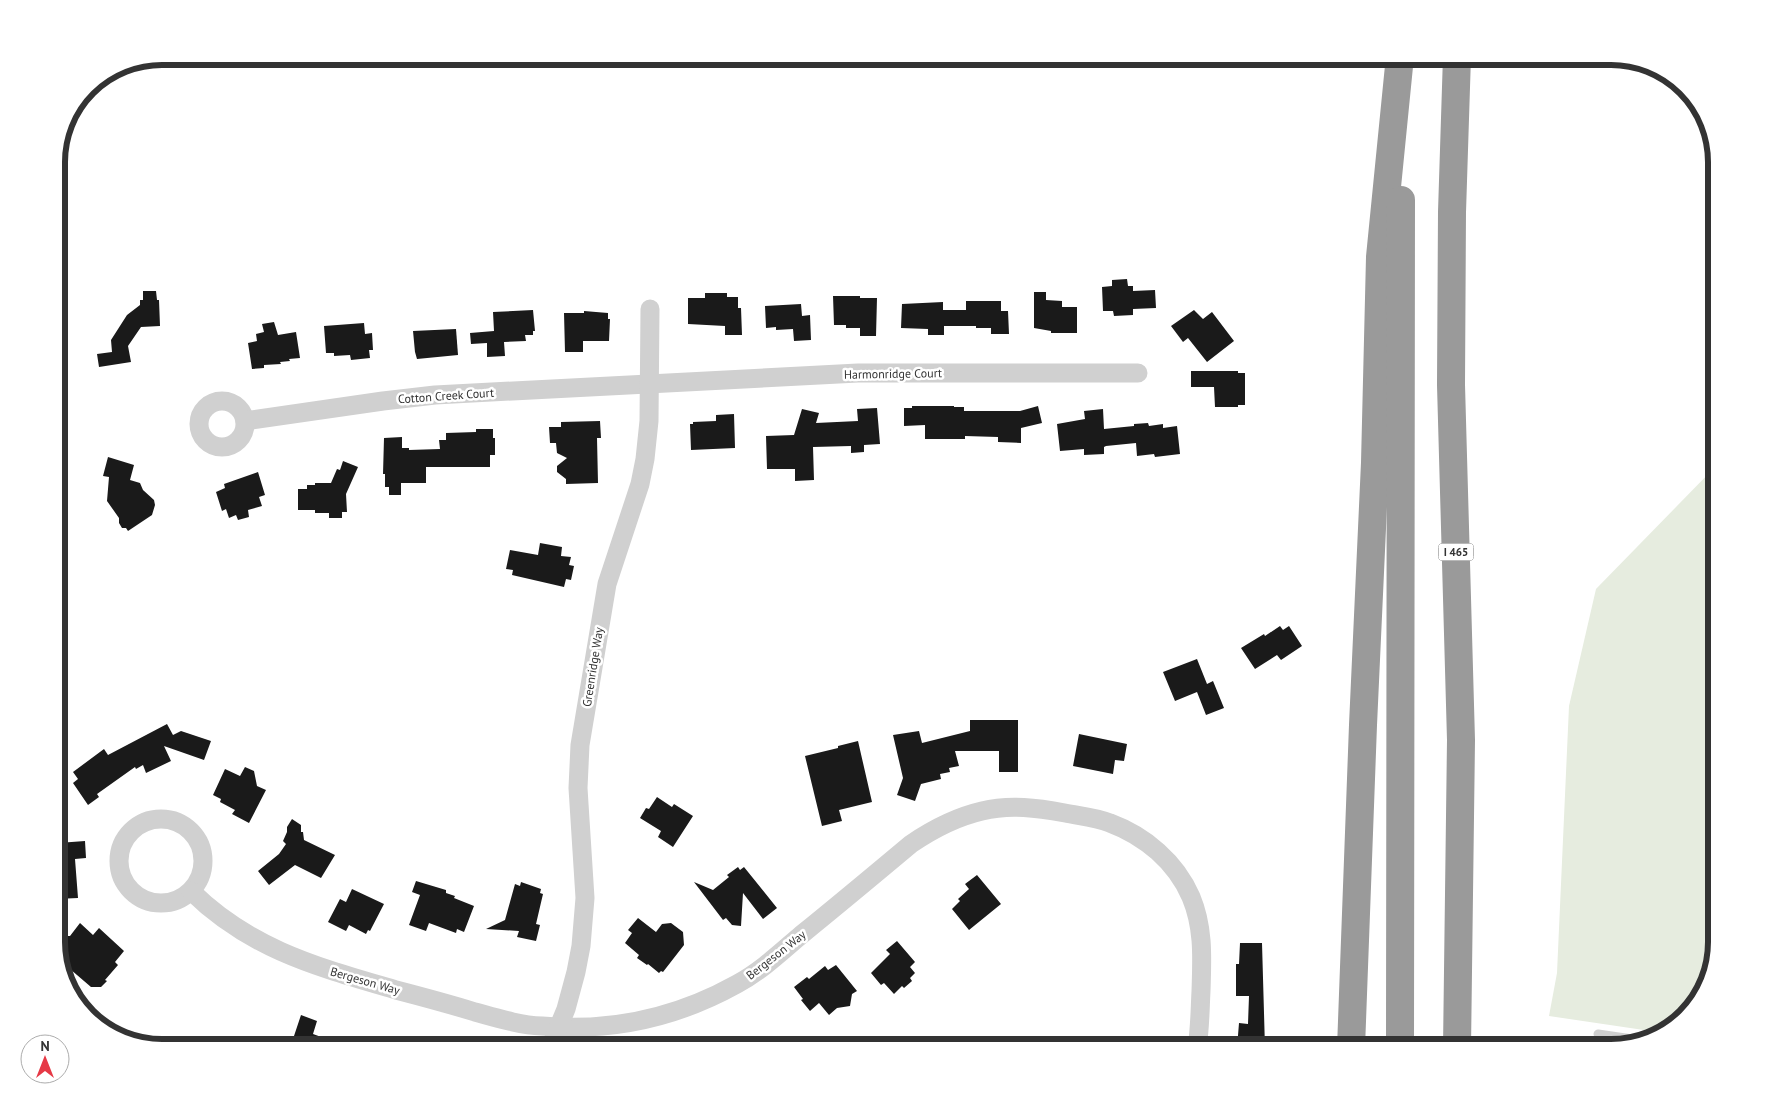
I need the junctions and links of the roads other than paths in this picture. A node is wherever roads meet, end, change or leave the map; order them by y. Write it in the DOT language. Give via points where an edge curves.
graph roads {
  1 [pos="1400,65"];
  2 [pos="1401,65"];
  3 [pos="1457,65"];
  4 [pos="650,309"];
  5 [pos="1138,373"];
  6 [pos="648,384"];
  7 [pos="245,421"];
  8 [pos="1461,740"];
  9 [pos="191,891"];
  10 [pos="559,1028"];
  11 [pos="1598,1034"];
  12 [pos="1624,1038"];
  13 [pos="554,1039"];
  14 [pos="1198,1039"];
  15 [pos="1351,1039"];
  16 [pos="1400,1039"];
  17 [pos="1457,1039"];
  18 [pos="1474,1039"];
  1 -- 15 [label="highway" via="1380,257 1375,463"];
  2 -- 16 [label="highway"];
  3 -- 8 [label="highway, I 465" via="1451,385"];
  4 -- 6 [label="street, Greenridge Way"];
  5 -- 6 [label="street, Harmonridge Court" via="858,373"];
  6 -- 7 [label="street, Cotton Creek Court" via="411,397"];
  6 -- 10 [label="street, Greenridge Way" via="646,459 608,584 580,745 578,788 584,916 576,972"];
  8 -- 17 [label="highway, I 465"];
  8 -- 18 [label="highway"];
  9 -- 9 [label="street" via="199,881 203,862 200,844 189,829 163,819 146,822 130,832 119,862 122,877 132,892 144,900 165,903 182,898"];
  9 -- 10 [label="street, Bergeson Way" via="242,932 315,966 500,1020"];
  10 -- 13 [label="street, Greenridge Way"];
  10 -- 14 [label="street, Bergeson Way" via="606,1027 639,1022 683,1010 710,998 761,969 922,835 948,822 997,808 1041,809 1103,820 1148,843 1173,867 1188,891 1198,918 1202,943"];
  11 -- 12 [label="lane"];
}
